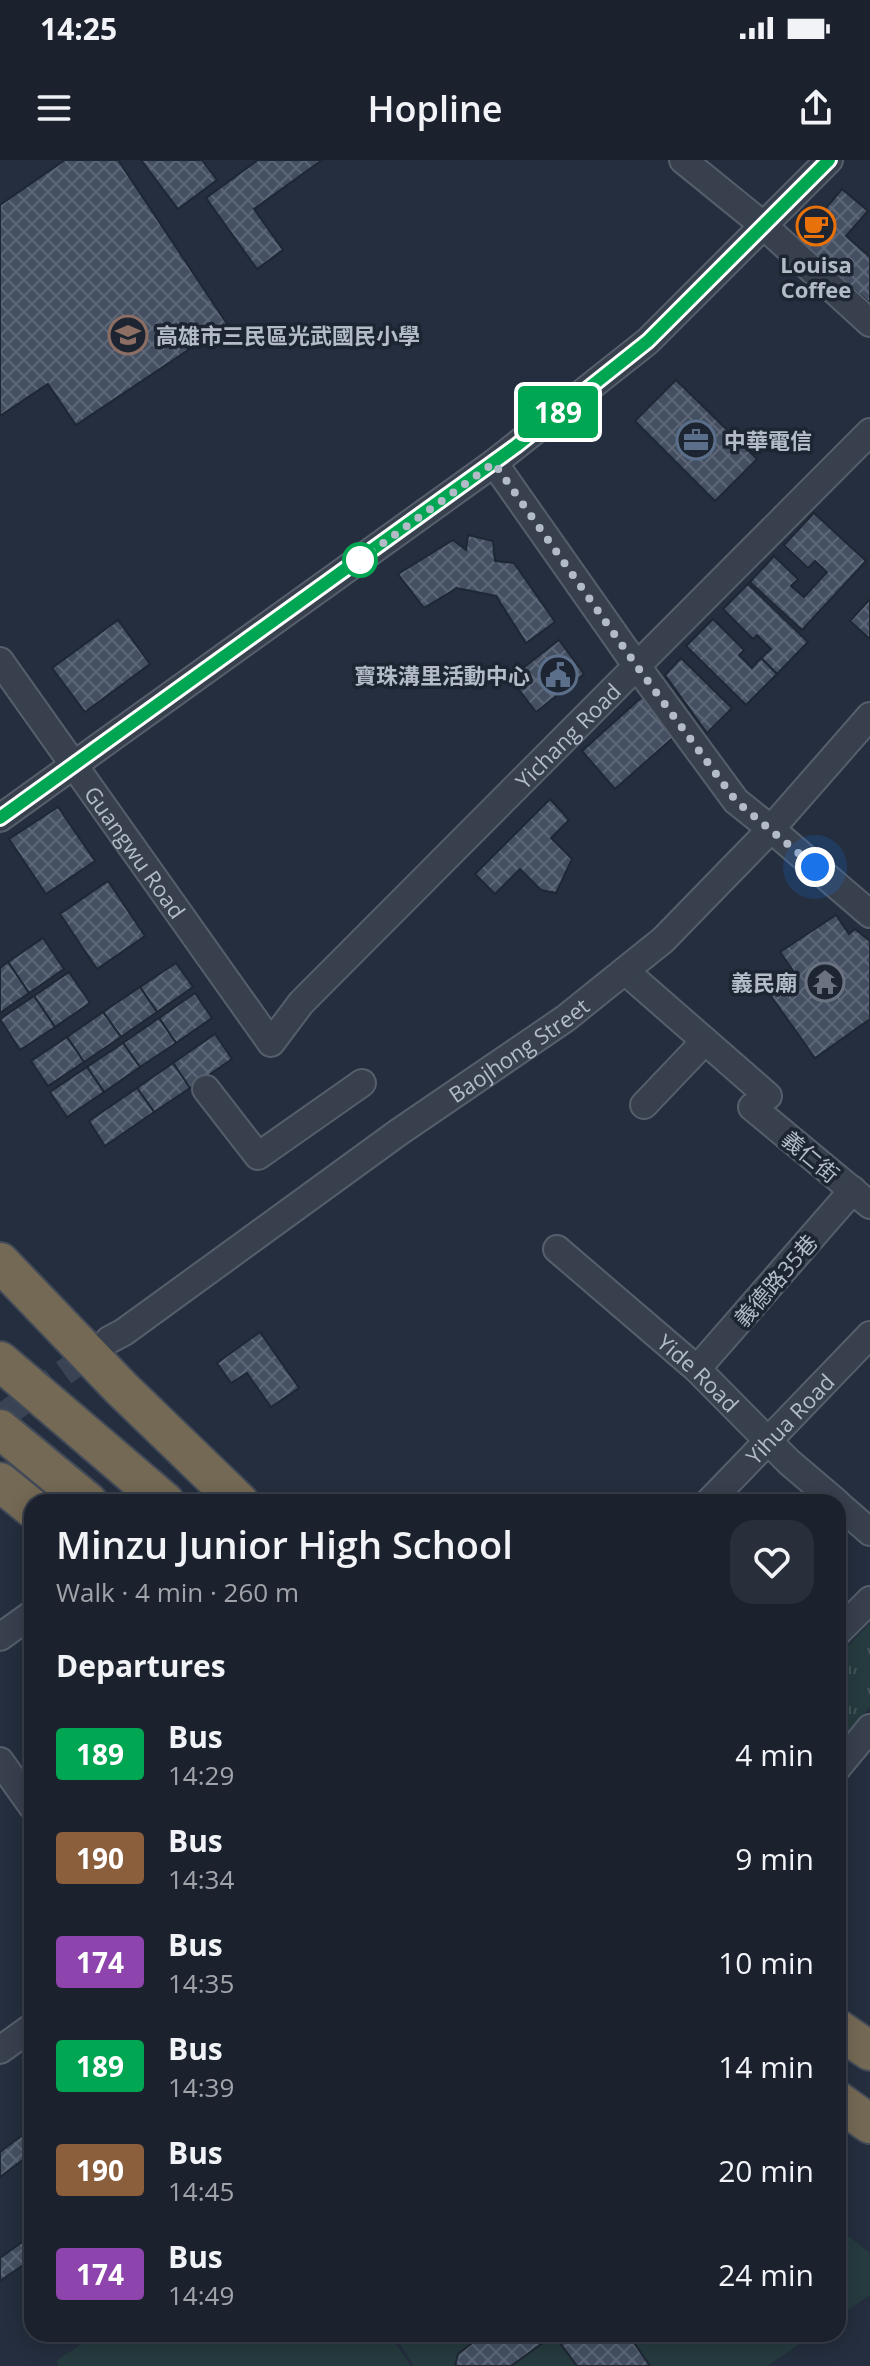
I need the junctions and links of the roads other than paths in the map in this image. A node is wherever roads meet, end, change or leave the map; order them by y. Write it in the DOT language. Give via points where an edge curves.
graph roads {
  1 [pos="683,160"];
  2 [pos="829,160"];
  3 [pos="763,225"];
  4 [pos="870,323"];
  5 [pos="870,432"];
  6 [pos="494,463"];
  7 [pos="0,661"];
  8 [pos="636,665"];
  9 [pos="867,726"];
  10 [pos="74,766"];
  11 [pos="0,818"];
  12 [pos="771,829"];
  13 [pos="870,914"];
  14 [pos="625,971"];
  15 [pos="705,1041"];
  16 [pos="271,1043"];
  17 [pos="362,1083"];
  18 [pos="206,1089"];
  19 [pos="644,1105"];
  20 [pos="861,1198"];
  21 [pos="557,1249"];
  22 [pos="0,1262"];
  23 [pos="0,1298"];
  24 [pos="870,1335"];
  25 [pos="116,1336"];
  26 [pos="0,1361"];
  27 [pos="697,1369"];
  28 [pos="121,1388"];
  29 [pos="0,1429"];
  30 [pos="769,1442"];
  31 [pos="0,1482"];
  32 [pos="78,1494"];
  33 [pos="156,1494"];
  34 [pos="231,1494"];
  35 [pos="717,1494"];
  36 [pos="827,1494"];
  37 [pos="24,1502"];
  38 [pos="846,1511"];
  39 [pos="870,1532"];
  40 [pos="870,1600"];
  41 [pos="24,1620"];
  42 [pos="846,1624"];
  43 [pos="0,1637"];
  44 [pos="870,1728"];
  45 [pos="846,1757"];
  46 [pos="0,1761"];
  47 [pos="24,1795"];
  48 [pos="24,2033"];
  49 [pos="846,2034"];
  50 [pos="0,2050"];
  51 [pos="870,2051"];
  52 [pos="846,2107"];
  53 [pos="870,2124"];
  1 -- 3 [label="street"];
  2 -- 3 [label="street"];
  3 -- 4 [label="street"];
  3 -- 6 [label="street" via="648,341"];
  5 -- 8 [label="street, Yichang Road"];
  6 -- 8 [label="street"];
  6 -- 10 [label="street"];
  7 -- 10 [label="street, Guangwu Road"];
  8 -- 12 [label="street" via="736,801"];
  8 -- 16 [label="street, Yichang Road" via="301,1003"];
  9 -- 12 [label="street, Baojhong Street"];
  10 -- 11 [label="street"];
  10 -- 16 [label="street, Guangwu Road"];
  12 -- 13 [label="street"];
  12 -- 14 [label="street, Baojhong Street" via="663,940"];
  14 -- 15 [label="street, 義仁街"];
  14 -- 25 [label="street, Baojhong Street"];
  15 -- 19 [label="street"];
  15 -- 20 [label="street, 義仁街"];
  17 -- 18 [label="street" via="258,1156"];
  20 -- 27 [label="street, 義德路35巷"];
  21 -- 27 [label="street, Yide Road"];
  22 -- 28 [label="highway"];
  23 -- 28 [label="highway"];
  24 -- 30 [label="street, Yihua Road"];
  26 -- 33 [label="highway"];
  27 -- 30 [label="street, Yide Road"];
  28 -- 34 [label="highway"];
  29 -- 32 [label="highway"];
  30 -- 35 [label="street, Yihua Road"];
  30 -- 36 [label="street, Yide Road"];
  31 -- 37 [label="highway"];
  38 -- 39 [label="street, Yide Road"];
  40 -- 42 [label="street"];
  41 -- 43 [label="street"];
  44 -- 45 [label="street"];
  46 -- 47 [label="street"];
  48 -- 50 [label="street"];
  49 -- 51 [label="highway"];
  52 -- 53 [label="highway"];
}
